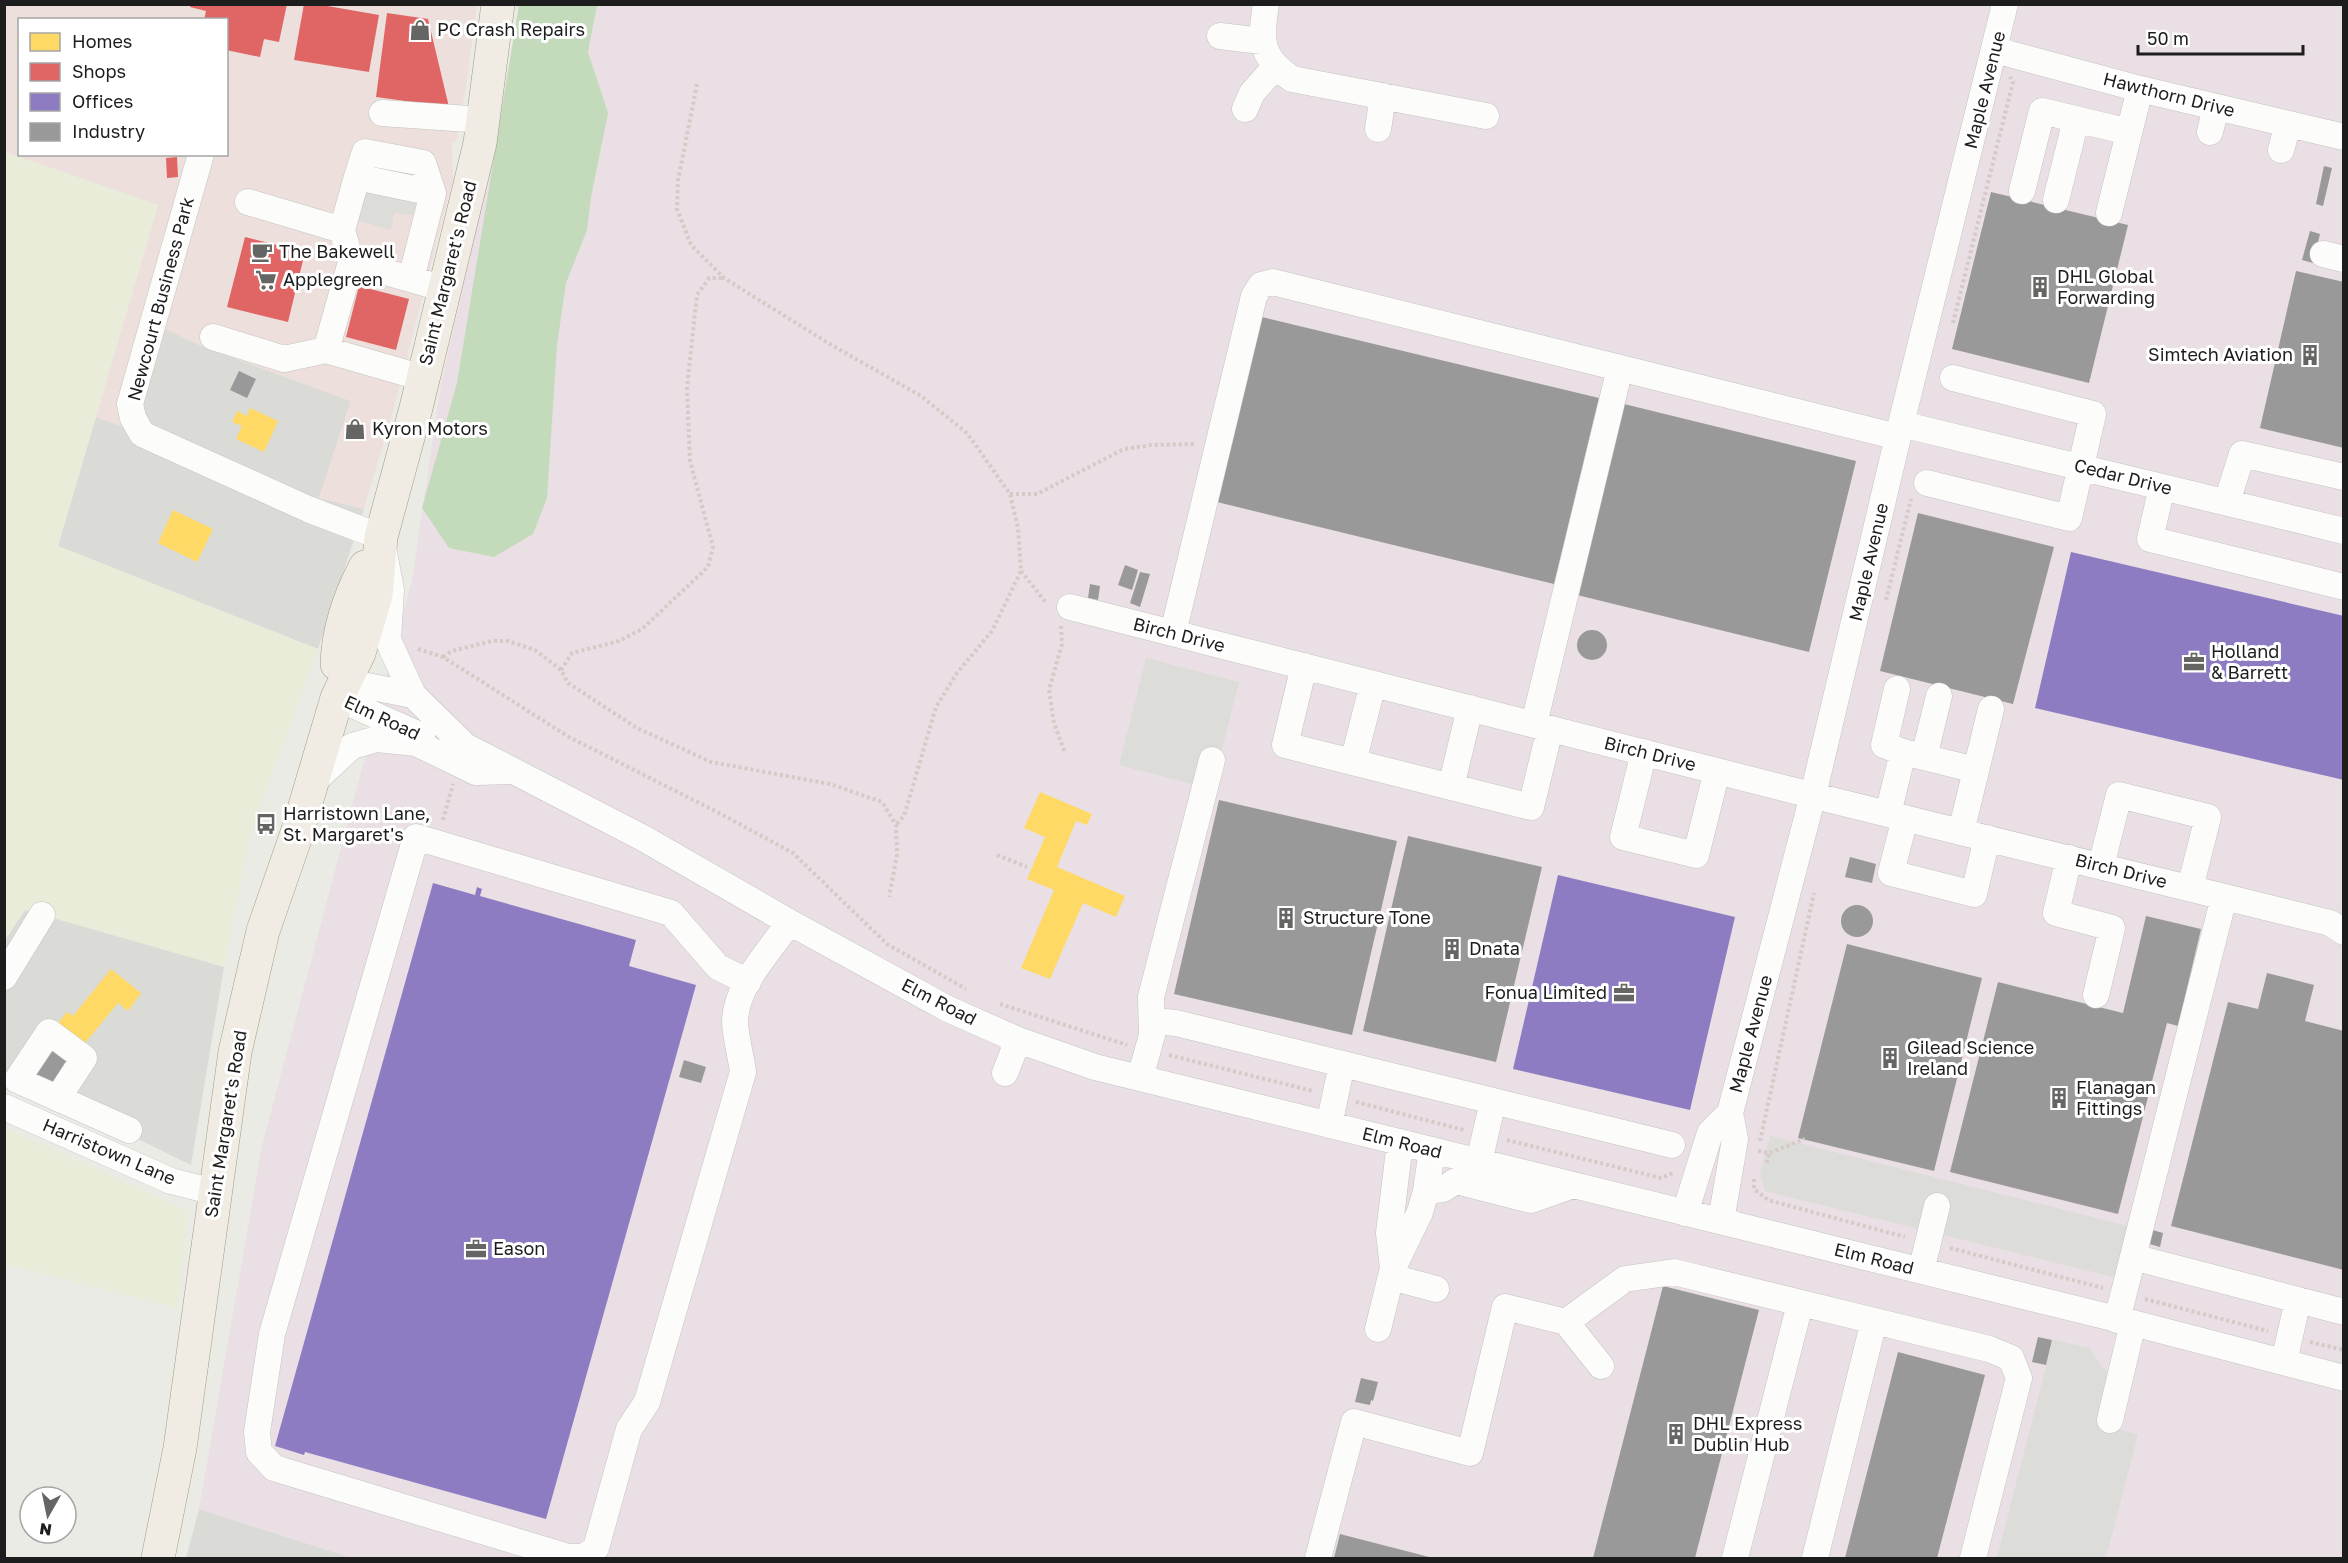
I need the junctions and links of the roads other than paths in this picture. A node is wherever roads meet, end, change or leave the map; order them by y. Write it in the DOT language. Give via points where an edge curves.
graph roads {
  1 [pos="498,4"];
  2 [pos="1266,4"];
  3 [pos="2005,8"];
  4 [pos="1220,36"];
  5 [pos="1262,41"];
  6 [pos="1995,50"];
  7 [pos="1275,67"];
  8 [pos="2140,89"];
  9 [pos="1383,96"];
  10 [pos="2216,107"];
  11 [pos="1245,109"];
  12 [pos="382,113"];
  13 [pos="1486,116"];
  14 [pos="483,120"];
  15 [pos="2076,120"];
  16 [pos="2288,124"];
  17 [pos="1378,129"];
  18 [pos="2129,132"];
  19 [pos="2210,132"];
  20 [pos="2343,137"];
  21 [pos="2282,150"];
  22 [pos="200,156"];
  23 [pos="2022,191"];
  24 [pos="2056,200"];
  25 [pos="248,202"];
  26 [pos="2109,213"];
  27 [pos="342,230"];
  28 [pos="351,262"];
  29 [pos="411,279"];
  30 [pos="445,289"];
  31 [pos="213,337"];
  32 [pos="326,350"];
  33 [pos="1620,368"];
  34 [pos="423,378"];
  35 [pos="1953,378"];
  36 [pos="1900,430"];
  37 [pos="2081,467"];
  38 [pos="2343,477"];
  39 [pos="1927,483"];
  40 [pos="2162,487"];
  41 [pos="2227,502"];
  42 [pos="2343,531"];
  43 [pos="381,537"];
  44 [pos="2343,587"];
  45 [pos="1060,613"];
  46 [pos="1173,633"];
  47 [pos="1304,666"];
  48 [pos="1373,684"];
  49 [pos="1897,689"];
  50 [pos="412,695"];
  51 [pos="1939,696"];
  52 [pos="337,699"];
  53 [pos="1470,708"];
  54 [pos="1990,709"];
  55 [pos="1542,727"];
  56 [pos="465,746"];
  57 [pos="1644,752"];
  58 [pos="1914,754"];
  59 [pos="1212,760"];
  60 [pos="1353,762"];
  61 [pos="514,770"];
  62 [pos="1976,770"];
  63 [pos="1717,771"];
  64 [pos="312,783"];
  65 [pos="1451,787"];
  66 [pos="1813,795"];
  67 [pos="1896,816"];
  68 [pos="1962,832"];
  69 [pos="1987,838"];
  70 [pos="2069,858"];
  71 [pos="2101,866"];
  72 [pos="2190,888"];
  73 [pos="2227,898"];
  74 [pos="42,915"];
  75 [pos="789,922"];
  76 [pos="2343,932"];
  77 [pos="4,977"];
  78 [pos="748,982"];
  79 [pos="2096,995"];
  80 [pos="1152,1021"];
  81 [pos="1018,1040"];
  82 [pos="1342,1064"];
  83 [pos="1005,1073"];
  84 [pos="1140,1078"];
  85 [pos="58,1098"];
  86 [pos="1493,1101"];
  87 [pos="4,1107"];
  88 [pos="1730,1113"];
  89 [pos="1329,1125"];
  90 [pos="129,1130"];
  91 [pos="1400,1142"];
  92 [pos="1672,1145"];
  93 [pos="1432,1150"];
  94 [pos="1479,1162"];
  95 [pos="1573,1185"];
  96 [pos="1426,1191"];
  97 [pos="215,1192"];
  98 [pos="1937,1206"];
  99 [pos="1685,1212"];
  100 [pos="1721,1221"];
  101 [pos="2133,1257"];
  102 [pos="1921,1271"];
  103 [pos="1392,1273"];
  104 [pos="1436,1289"];
  105 [pos="2298,1300"];
  106 [pos="1800,1304"];
  107 [pos="2343,1312"];
  108 [pos="1874,1321"];
  109 [pos="2125,1321"];
  110 [pos="1566,1322"];
  111 [pos="1378,1329"];
  112 [pos="2283,1362"];
  113 [pos="1601,1366"];
  114 [pos="2343,1378"];
  115 [pos="2110,1420"];
  116 [pos="158,1558"];
  117 [pos="1318,1558"];
  118 [pos="1735,1558"];
  119 [pos="1815,1558"];
  120 [pos="1973,1558"];
  1 -- 14 [label="main road, Saint Margaret's Road"];
  2 -- 5 [label="street"];
  3 -- 6 [label="street, Maple Avenue"];
  4 -- 5 [label="street"];
  5 -- 7 [label="street"];
  6 -- 8 [label="street, Hawthorn Drive"];
  6 -- 36 [label="street, Maple Avenue"];
  7 -- 9 [label="street" via="1292,79"];
  7 -- 11 [label="street" via="1252,93"];
  8 -- 10 [label="street, Hawthorn Drive"];
  8 -- 18 [label="street"];
  9 -- 13 [label="street"];
  9 -- 17 [label="street"];
  10 -- 16 [label="street, Hawthorn Drive"];
  10 -- 19 [label="street"];
  12 -- 14 [label="street"];
  14 -- 30 [label="main road, Saint Margaret's Road"];
  15 -- 18 [label="street"];
  15 -- 23 [label="street" via="2042,111"];
  15 -- 24 [label="street"];
  16 -- 20 [label="street, Hawthorn Drive"];
  16 -- 21 [label="street"];
  18 -- 26 [label="street"];
  22 -- 43 [label="street, Newcourt Business Park" via="130,404 133,418 142,434"];
  25 -- 27 [label="street"];
  27 -- 28 [label="street"];
  27 -- 29 [label="street" via="357,177 434,193"];
  28 -- 29 [label="street"];
  28 -- 32 [label="street"];
  29 -- 30 [label="street"];
  30 -- 34 [label="main road, Saint Margaret's Road"];
  31 -- 32 [label="street" via="284,359"];
  32 -- 34 [label="street"];
  33 -- 36 [label="street, Cedar Drive"];
  33 -- 46 [label="street, Cedar Drive" via="1273,282 1262,285 1254,296"];
  33 -- 55 [label="street"];
  34 -- 43 [label="main road, Saint Margaret's Road"];
  35 -- 37 [label="street" via="2093,414"];
  36 -- 37 [label="street, Cedar Drive"];
  36 -- 66 [label="street, Maple Avenue"];
  37 -- 39 [label="street" via="2069,518"];
  37 -- 40 [label="street, Cedar Drive"];
  38 -- 41 [label="street" via="2242,454"];
  40 -- 41 [label="street, Cedar Drive"];
  40 -- 44 [label="street" via="2150,539"];
  41 -- 42 [label="street, Cedar Drive"];
  43 -- 50 [label="street, Elm Road" via="391,590 388,640"];
  43 -- 52 [label="main road, Saint Margaret's Road" via="357,582 341,634"];
  45 -- 46 [label="street, Birch Drive"];
  46 -- 47 [label="street, Birch Drive"];
  47 -- 48 [label="street, Birch Drive"];
  47 -- 60 [label="street" via="1285,745"];
  48 -- 53 [label="street, Birch Drive"];
  48 -- 60 [label="street"];
  49 -- 58 [label="street" via="1884,745"];
  50 -- 52 [label="street, Elm Road" via="367,686"];
  50 -- 56 [label="street, Elm Road"];
  51 -- 58 [label="street"];
  52 -- 56 [label="street, Elm Road" via="430,740"];
  52 -- 64 [label="main road, Saint Margaret's Road"];
  53 -- 55 [label="street, Birch Drive"];
  53 -- 65 [label="street"];
  54 -- 62 [label="street"];
  55 -- 57 [label="street, Birch Drive"];
  55 -- 65 [label="street" via="1530,807"];
  56 -- 61 [label="street, Elm Road"];
  57 -- 63 [label="street, Birch Drive"];
  57 -- 63 [label="street" via="1623,837 1696,855"];
  58 -- 62 [label="street"];
  58 -- 67 [label="street"];
  59 -- 80 [label="street" via="1151,997"];
  60 -- 65 [label="street"];
  61 -- 64 [label="street, Elm Road" via="476,772 416,743 377,739 352,746"];
  61 -- 75 [label="street, Elm Road"];
  62 -- 68 [label="street"];
  63 -- 66 [label="street, Birch Drive"];
  64 -- 97 [label="main road, Saint Margaret's Road" via="263,931 236,1052"];
  66 -- 67 [label="street, Birch Drive"];
  66 -- 88 [label="street, Maple Avenue"];
  67 -- 68 [label="street, Birch Drive"];
  67 -- 69 [label="street" via="1891,873 1974,894"];
  68 -- 69 [label="street, Birch Drive"];
  69 -- 70 [label="street, Birch Drive"];
  70 -- 71 [label="street, Birch Drive"];
  70 -- 79 [label="street" via="2056,913 2112,928"];
  71 -- 72 [label="street, Birch Drive"];
  71 -- 72 [label="street" via="2119,795 2208,817"];
  72 -- 73 [label="street, Birch Drive"];
  73 -- 76 [label="street, Birch Drive" via="2330,923"];
  73 -- 101 [label="street"];
  74 -- 77 [label="street"];
  75 -- 78 [label="street"];
  75 -- 81 [label="street, Elm Road" via="948,1009"];
  78 -- 78 [label="street" via="735,1021 743,1071 647,1402 629,1429 596,1548 584,1557 568,1557 274,1468 259,1452 257,1432 272,1334 416,837 671,913 718,967"];
  80 -- 82 [label="street" via="1176,1023"];
  80 -- 84 [label="street"];
  81 -- 83 [label="street"];
  81 -- 84 [label="street, Elm Road"];
  82 -- 86 [label="street"];
  82 -- 89 [label="street"];
  84 -- 89 [label="street, Elm Road"];
  85 -- 90 [label="street"];
  86 -- 92 [label="street"];
  86 -- 94 [label="street"];
  87 -- 97 [label="street, Harristown Lane" via="171,1181"];
  88 -- 99 [label="street, Maple Avenue" via="1710,1133"];
  88 -- 100 [label="street, Maple Avenue" via="1735,1139"];
  89 -- 91 [label="street, Elm Road"];
  91 -- 93 [label="street, Elm Road"];
  91 -- 103 [label="street" via="1389,1233"];
  93 -- 94 [label="street, Elm Road"];
  93 -- 96 [label="street"];
  94 -- 95 [label="street, Elm Road"];
  95 -- 96 [label="street" via="1531,1200 1456,1181 1443,1189"];
  95 -- 99 [label="street, Elm Road"];
  96 -- 103 [label="street"];
  97 -- 116 [label="main road, Saint Margaret's Road" via="180,1448"];
  98 -- 102 [label="street"];
  99 -- 100 [label="street, Elm Road"];
  100 -- 102 [label="street, Elm Road"];
  101 -- 105 [label="street"];
  101 -- 109 [label="street"];
  102 -- 109 [label="street, Elm Road"];
  103 -- 104 [label="street"];
  103 -- 111 [label="street"];
  105 -- 107 [label="street"];
  105 -- 112 [label="street"];
  106 -- 108 [label="street"];
  106 -- 110 [label="street" via="1674,1272 1625,1279"];
  106 -- 118 [label="street"];
  108 -- 119 [label="street"];
  108 -- 120 [label="street" via="2011,1358 2019,1378"];
  109 -- 112 [label="street, Elm Road"];
  109 -- 115 [label="street"];
  110 -- 113 [label="street"];
  110 -- 117 [label="street" via="1505,1307 1470,1454 1354,1422"];
  112 -- 114 [label="street, Elm Road"];
}
